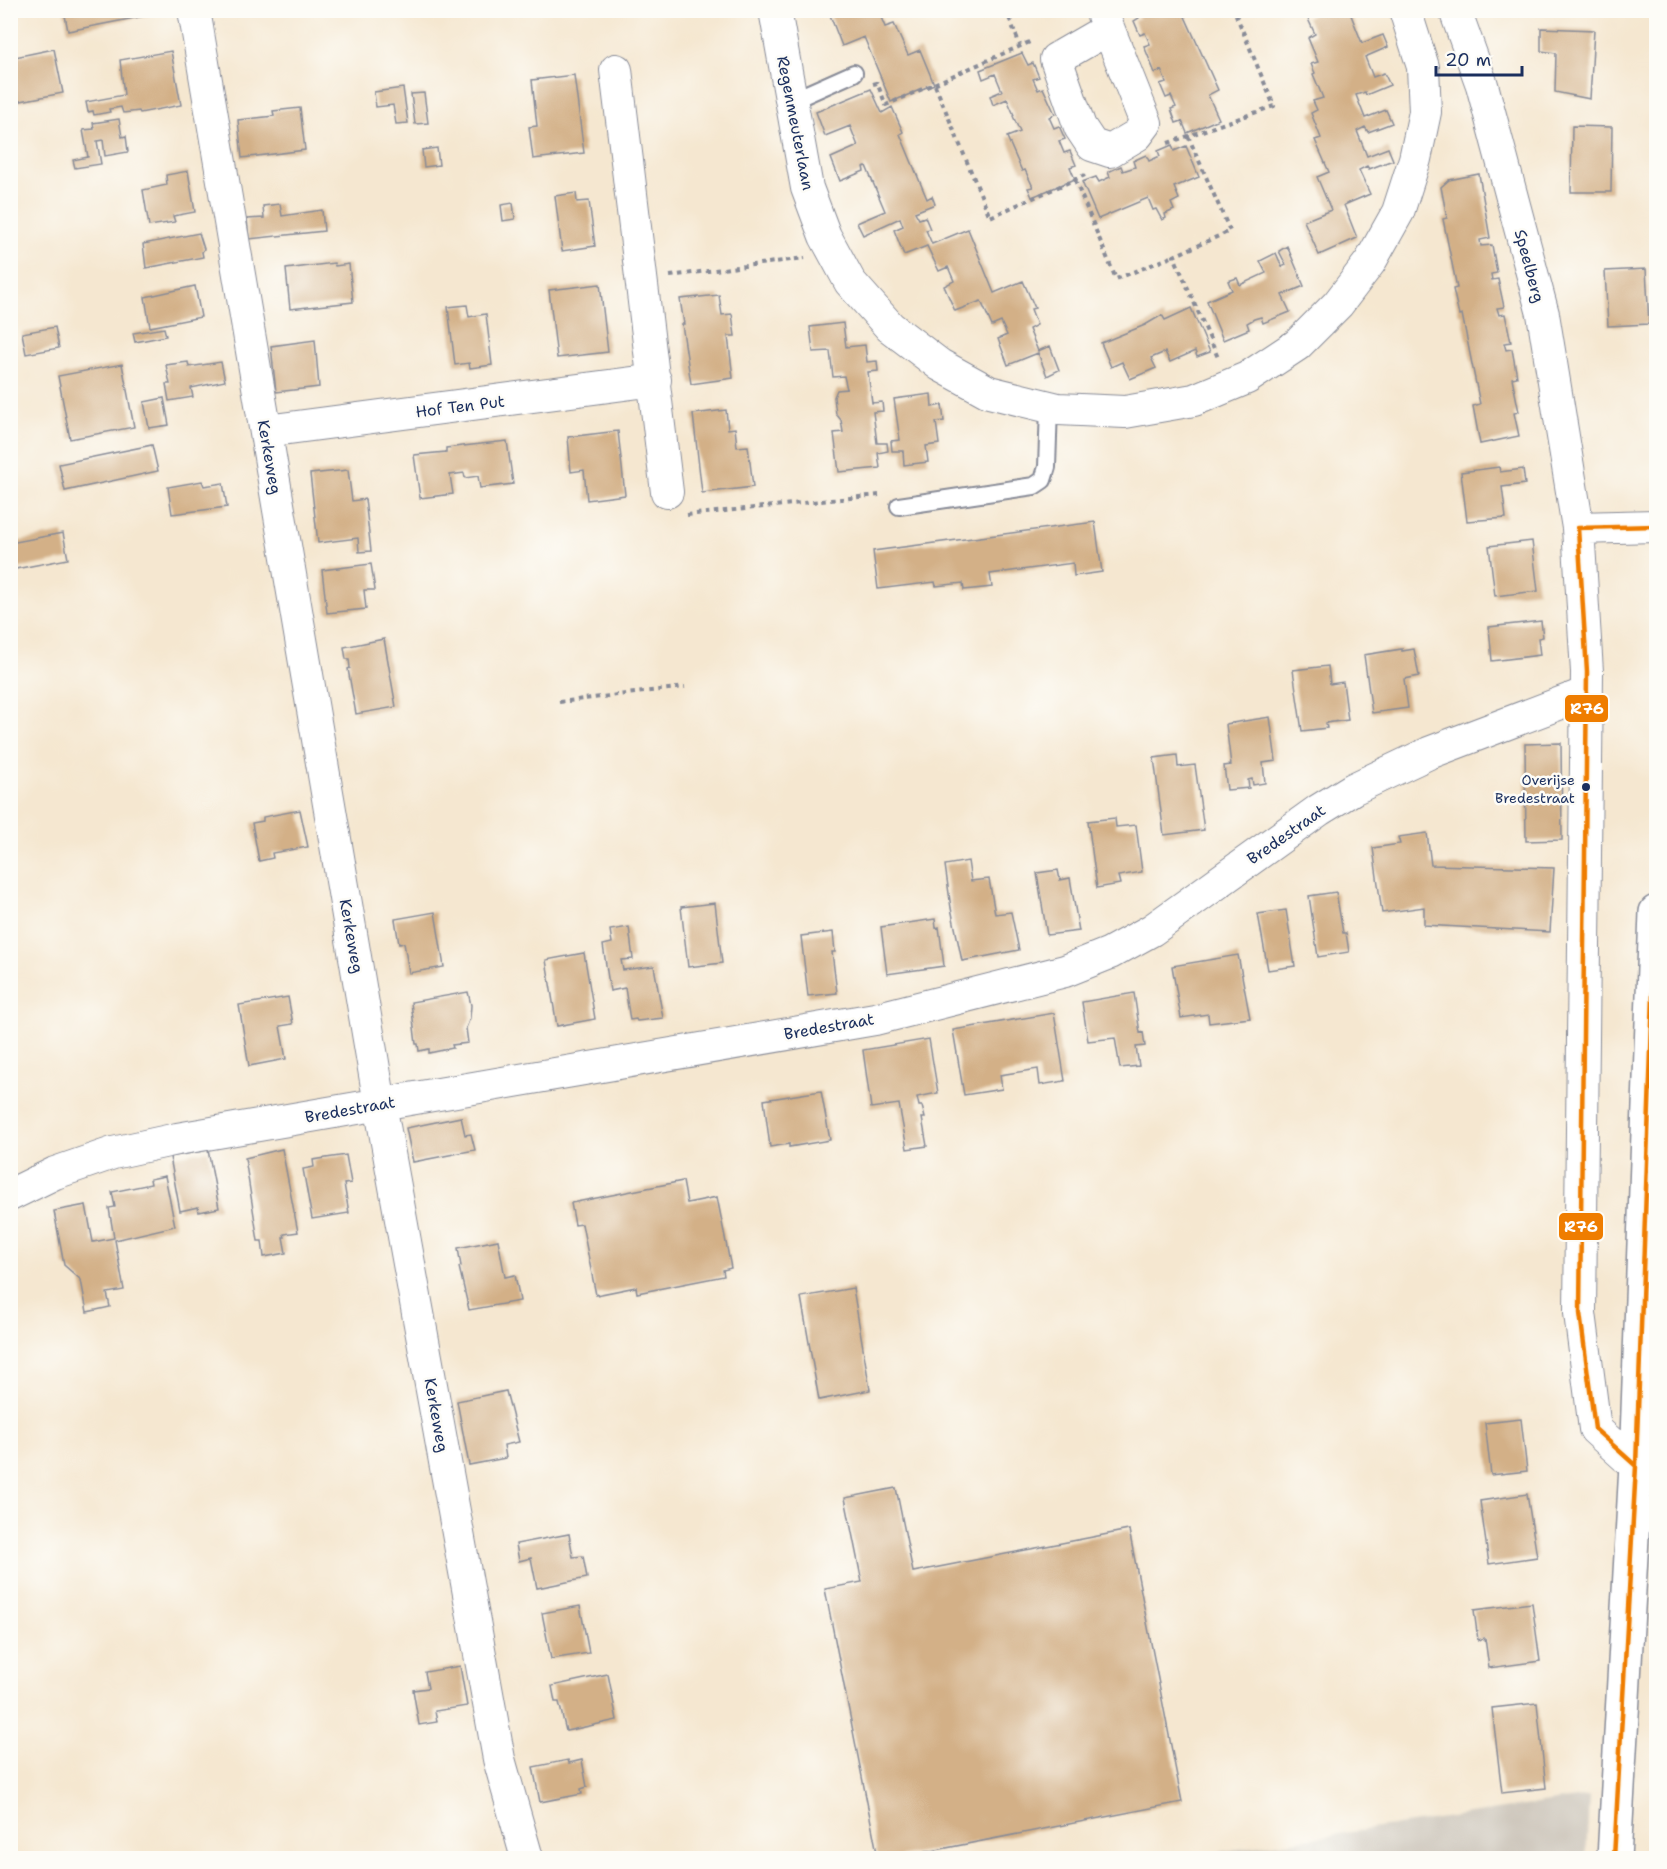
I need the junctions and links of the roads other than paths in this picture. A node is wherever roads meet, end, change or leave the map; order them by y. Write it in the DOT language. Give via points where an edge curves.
graph roads {
  1 [pos="194,10"];
  2 [pos="776,10"];
  3 [pos="1406,10"];
  4 [pos="1455,10"];
  5 [pos="1105,20"];
  6 [pos="616,70"];
  7 [pos="854,73"];
  8 [pos="791,101"];
  9 [pos="655,380"];
  10 [pos="1049,407"];
  11 [pos="266,431"];
  12 [pos="676,504"];
  13 [pos="899,506"];
  14 [pos="1656,526"];
  15 [pos="1578,528"];
  16 [pos="1587,693"];
  17 [pos="1656,912"];
  18 [pos="380,1104"];
  19 [pos="10,1195"];
  20 [pos="1636,1467"];
  21 [pos="527,1858"];
  22 [pos="1614,1858"];
  1 -- 11 [label="street, Kerkeweg"];
  2 -- 8 [label="street, Regenmeuterlaan"];
  3 -- 10 [label="street, Regenmeuterlaan" via="1423,67 1425,112 1415,159 1398,212 1370,262 1338,304 1297,345 1247,378 1194,400 1125,412"];
  4 -- 15 [label="street, Speelberg" via="1482,85 1543,314"];
  5 -- 5 [label="street" via="1146,123 1137,135 1110,151 1092,145 1080,127 1056,59"];
  6 -- 9 [label="street"];
  7 -- 8 [label="lane"];
  8 -- 10 [label="street, Regenmeuterlaan" via="807,188 825,236 850,282 890,327 940,365 989,392"];
  9 -- 11 [label="street, Hof Ten Put"];
  9 -- 12 [label="street"];
  10 -- 13 [label="lane" via="1047,466 1043,480 1034,486"];
  11 -- 18 [label="street, Kerkeweg"];
  14 -- 15 [label="street"];
  15 -- 16 [label="street, Speelberg"];
  16 -- 18 [label="street, Bredestraat" via="1429,753 1353,789 1152,930 1065,971 875,1018"];
  16 -- 20 [label="street, Speelberg" via="1580,1313 1594,1429"];
  17 -- 20 [label="main road"];
  18 -- 19 [label="street, Bredestraat" via="113,1153 55,1173"];
  18 -- 21 [label="street, Kerkeweg" via="499,1759"];
  20 -- 22 [label="main road"];
}
